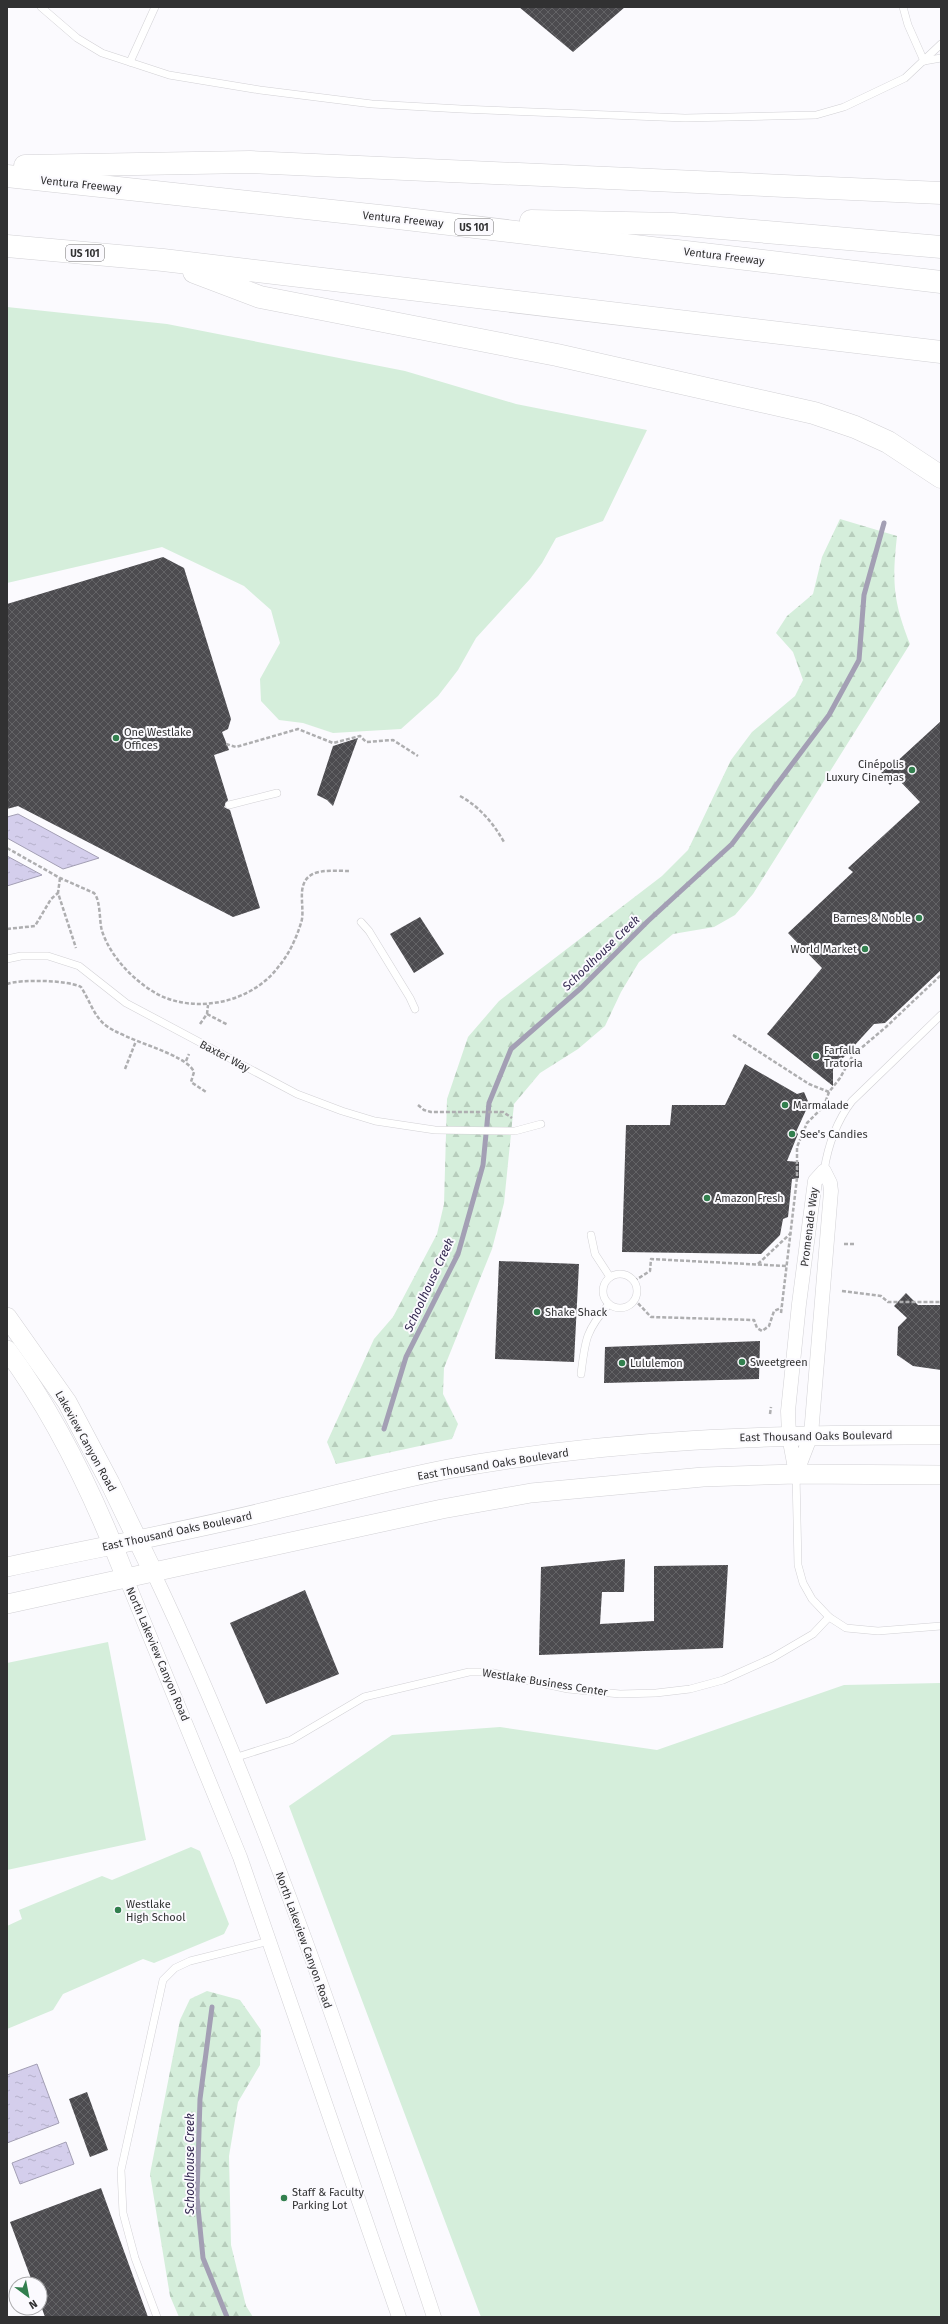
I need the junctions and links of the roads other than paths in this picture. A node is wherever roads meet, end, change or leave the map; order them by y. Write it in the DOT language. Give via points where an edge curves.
graph roads {
  1 [pos="40,7"];
  2 [pos="155,7"];
  3 [pos="903,7"];
  4 [pos="941,44"];
  5 [pos="941,58"];
  6 [pos="924,61"];
  7 [pos="130,62"];
  8 [pos="7,166"];
  9 [pos="7,176"];
  10 [pos="941,194"];
  11 [pos="398,218"];
  12 [pos="7,246"];
  13 [pos="941,247"];
  14 [pos="163,260"];
  15 [pos="941,282"];
  16 [pos="941,352"];
  17 [pos="941,476"];
  18 [pos="277,793"];
  19 [pos="229,805"];
  20 [pos="361,922"];
  21 [pos="7,959"];
  22 [pos="415,1009"];
  23 [pos="941,1015"];
  24 [pos="541,1124"];
  25 [pos="824,1171"];
  26 [pos="591,1235"];
  27 [pos="610,1277"];
  28 [pos="609,1304"];
  29 [pos="7,1318"];
  30 [pos="7,1350"];
  31 [pos="581,1374"];
  32 [pos="811,1435"];
  33 [pos="941,1435"];
  34 [pos="789,1436"];
  35 [pos="796,1474"];
  36 [pos="941,1475"];
  37 [pos="137,1540"];
  38 [pos="113,1545"];
  39 [pos="7,1567"];
  40 [pos="152,1572"];
  41 [pos="126,1578"];
  42 [pos="7,1604"];
  43 [pos="829,1617"];
  44 [pos="941,1626"];
  45 [pos="234,1758"];
  46 [pos="269,1941"];
  47 [pos="157,2317"];
  48 [pos="399,2317"];
  49 [pos="434,2317"];
  1 -- 7 [label="lane" via="78,38 102,53"];
  2 -- 7 [label="lane"];
  3 -- 6 [label="lane"];
  4 -- 6 [label="lane"];
  5 -- 6 [label="lane"];
  6 -- 7 [label="lane" via="905,78 869,97 816,115 700,119 372,104 169,75"];
  8 -- 10 [label="highway" via="250,162"];
  9 -- 11 [label="highway, Ventura Freeway / US 101"];
  11 -- 13 [label="highway" via="673,224"];
  11 -- 15 [label="highway, Ventura Freeway / US 101"];
  12 -- 14 [label="highway, US 101"];
  14 -- 16 [label="highway, US 101"];
  14 -- 17 [label="highway" via="260,297 557,354 814,414 888,442"];
  18 -- 19 [label="lane"];
  20 -- 22 [label="lane" via="369,931"];
  21 -- 24 [label="lane, Baxter Way" via="48,956 79,966 126,1003 297,1094 342,1111 375,1121 419,1129 514,1130"];
  23 -- 25 [label="lane" via="852,1101 841,1115 828,1148"];
  25 -- 32 [label="street, Promenade Way" via="831,1191"];
  25 -- 34 [label="street, Promenade Way" via="815,1181 798,1311 788,1411"];
  26 -- 27 [label="lane" via="595,1254"];
  27 -- 28 [label="lane" via="603,1291"];
  27 -- 28 [label="lane" via="625,1274 634,1281 637,1291 634,1299 625,1307"];
  28 -- 31 [label="lane" via="593,1322 584,1341"];
  29 -- 37 [label="main road, Lakeview Canyon Road" via="67,1402"];
  30 -- 38 [label="main road, Lakeview Canyon Road" via="69,1450"];
  32 -- 33 [label="main road, East Thousand Oaks Boulevard"];
  32 -- 34 [label="main road, East Thousand Oaks Boulevard"];
  32 -- 35 [label="street, Promenade Way"];
  34 -- 35 [label="street, Promenade Way"];
  34 -- 37 [label="main road, East Thousand Oaks Boulevard" via="627,1445 455,1468"];
  35 -- 36 [label="main road"];
  35 -- 40 [label="main road" via="703,1477 531,1493 442,1509"];
  35 -- 43 [label="lane, Promenade Way" via="798,1565 803,1583 812,1599"];
  37 -- 38 [label="main road, East Thousand Oaks Boulevard"];
  37 -- 40 [label="main road, Lakeview Canyon Road"];
  38 -- 39 [label="main road, East Thousand Oaks Boulevard"];
  38 -- 41 [label="main road, Lakeview Canyon Road"];
  40 -- 41 [label="main road"];
  40 -- 45 [label="street, North Lakeview Canyon Road"];
  41 -- 42 [label="main road"];
  41 -- 46 [label="street, North Lakeview Canyon Road" via="240,1857"];
  43 -- 44 [label="lane, Promenade Way" via="846,1628 878,1631"];
  43 -- 45 [label="lane, Westlake Business Center" via="813,1634 772,1658 723,1680 690,1689 656,1694 620,1694 568,1688 489,1672 469,1672 364,1697 291,1740"];
  45 -- 49 [label="street, North Lakeview Canyon Road" via="253,1800 302,1930"];
  46 -- 47 [label="lane" via="190,1961 175,1968 163,1980 121,2170 123,2213 135,2258"];
  46 -- 48 [label="street, North Lakeview Canyon Road"];
}
